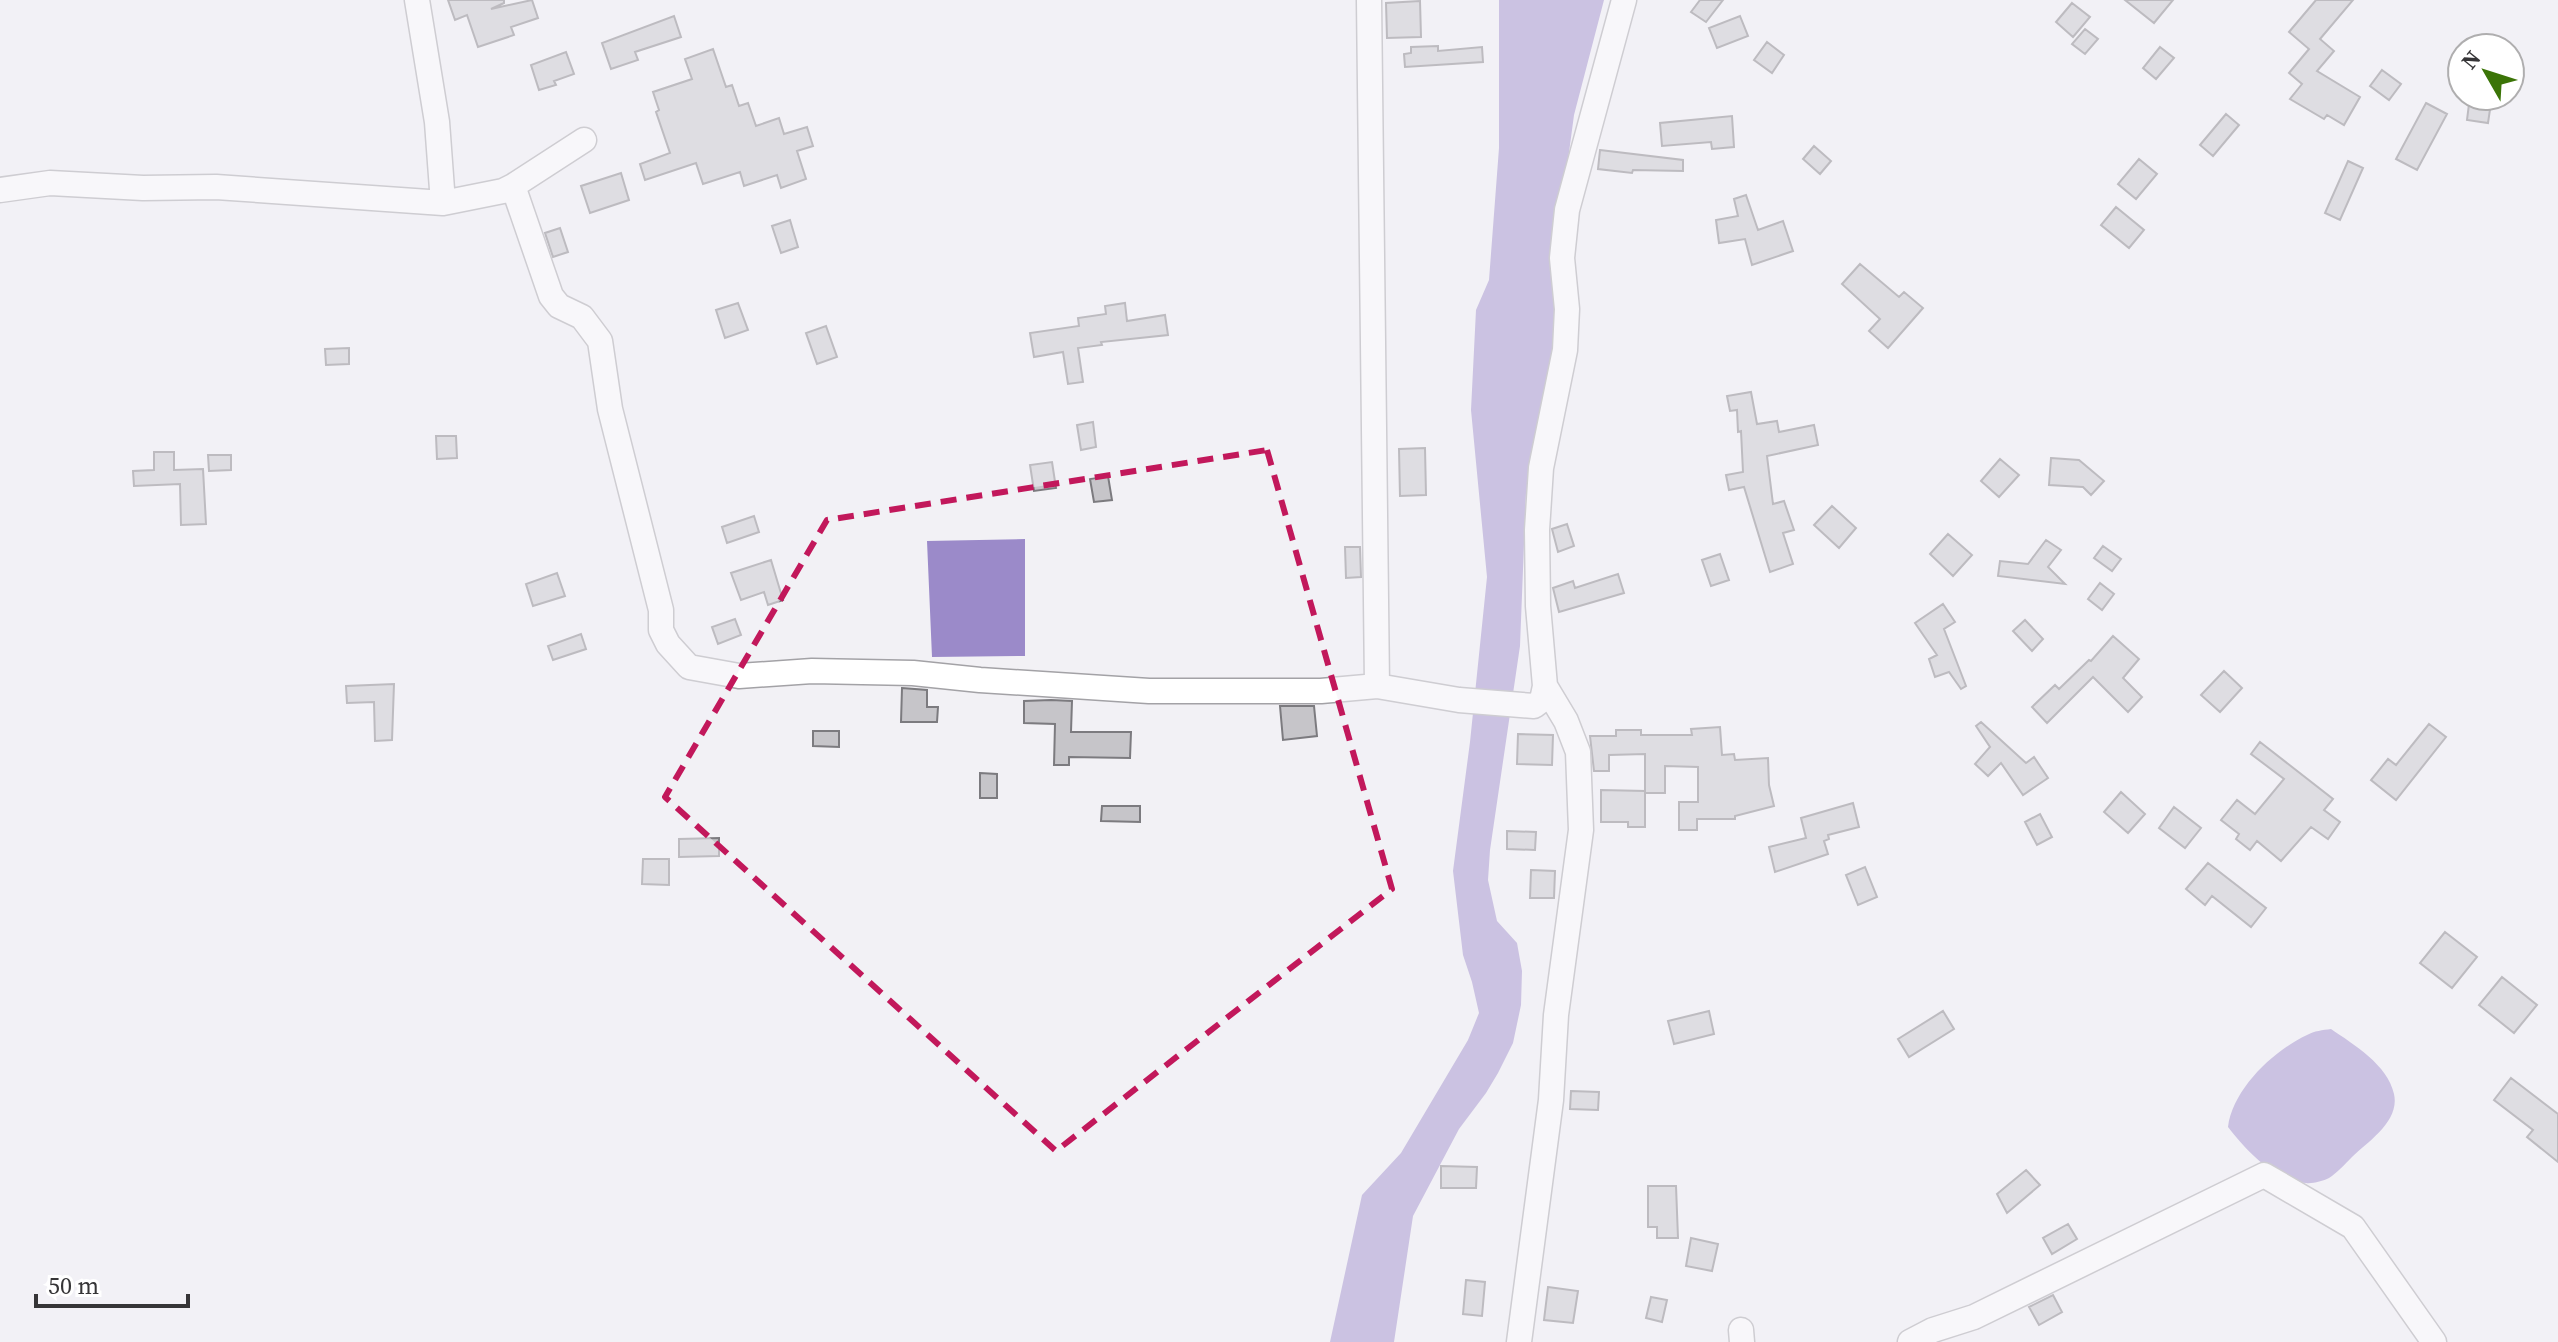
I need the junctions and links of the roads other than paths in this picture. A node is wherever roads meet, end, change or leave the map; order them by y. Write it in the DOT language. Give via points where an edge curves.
graph roads {
  1 [pos="417,0"];
  2 [pos="1369,0"];
  3 [pos="1624,0"];
  4 [pos="584,140"];
  5 [pos="513,186"];
  6 [pos="0,190"];
  7 [pos="443,203"];
  8 [pos="1377,686"];
  9 [pos="1540,696"];
  10 [pos="1519,1342"];
  11 [pos="1910,1342"];
  12 [pos="2434,1342"];
  1 -- 7 [label="street" via="437,122"];
  2 -- 8 [label="street"];
  3 -- 9 [label="street" via="1567,210 1562,258 1565,350 1541,468 1537,530"];
  4 -- 5 [label="street"];
  5 -- 7 [label="street"];
  5 -- 8 [label="street" via="551,296 582,317 600,341 610,409 661,610 661,630 689,667 739,676 913,673 1149,691"];
  6 -- 7 [label="street" via="50,183 216,187"];
  8 -- 9 [label="street" via="1459,700"];
  9 -- 10 [label="street" via="1566,721 1578,752 1581,830"];
  11 -- 12 [label="street" via="1974,1317 2264,1175 2353,1227"];
}
